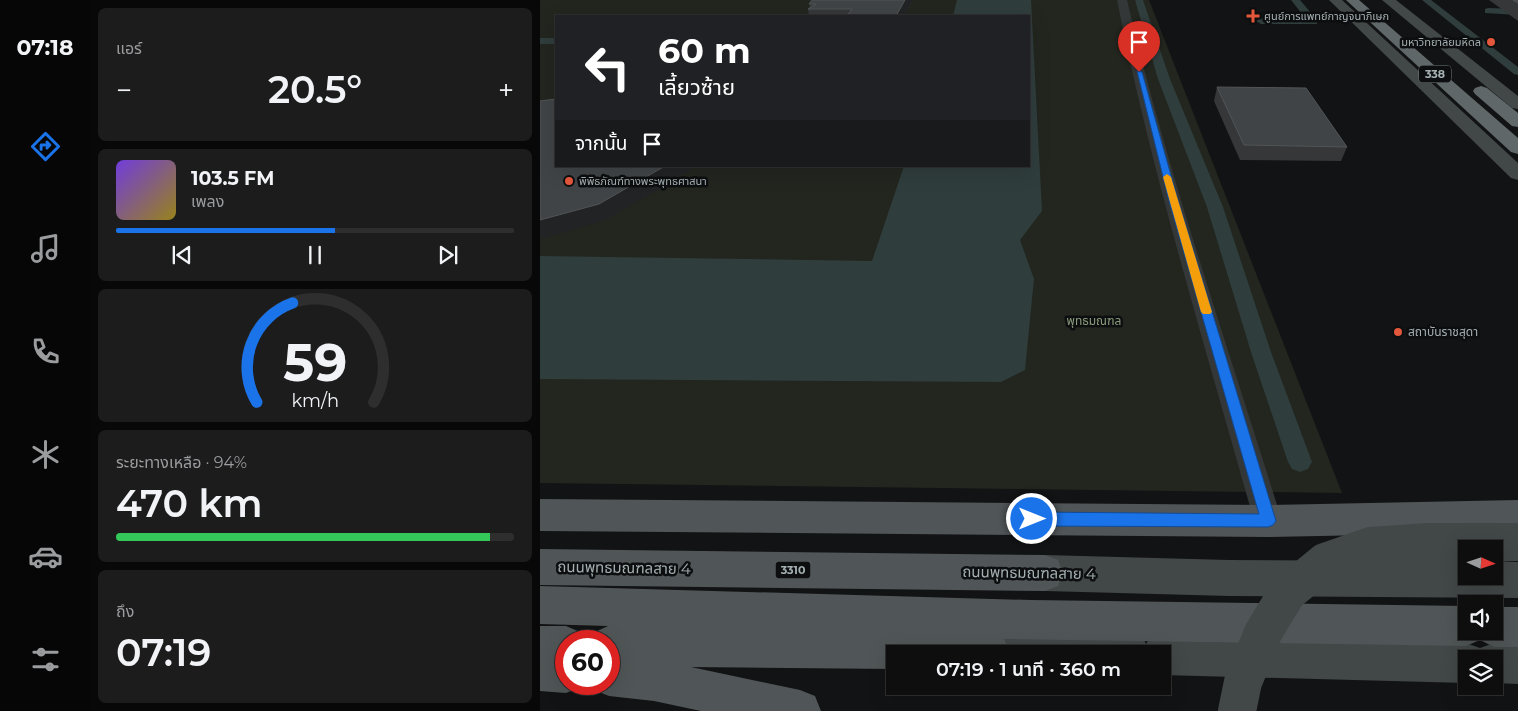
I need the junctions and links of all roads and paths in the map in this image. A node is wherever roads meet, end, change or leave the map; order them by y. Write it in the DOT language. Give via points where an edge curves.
graph roads {
  1 [pos="1122,0"];
  2 [pos="1335,0"];
  3 [pos="1352,0"];
  4 [pos="1373,0"];
  5 [pos="1388,0"];
  6 [pos="1489,82"];
  7 [pos="1518,104"];
  8 [pos="1518,114"];
  9 [pos="1518,122"];
  10 [pos="1488,145"];
  11 [pos="1518,148"];
  12 [pos="1518,166"];
  13 [pos="1518,174"];
  14 [pos="540,515"];
  15 [pos="1518,516"];
  16 [pos="1268,521"];
  17 [pos="1518,542"];
  18 [pos="540,567"];
  19 [pos="1518,580"];
  20 [pos="540,605"];
  21 [pos="1458,626"];
  22 [pos="1503,627"];
  23 [pos="1518,628"];
  24 [pos="540,646"];
  25 [pos="555,646"];
  26 [pos="620,646"];
  27 [pos="886,649"];
  28 [pos="1171,655"];
  29 [pos="1458,663"];
  30 [pos="1503,663"];
  31 [pos="1518,664"];
  32 [pos="540,670"];
  33 [pos="555,671"];
  34 [pos="620,676"];
  35 [pos="801,710"];
  36 [pos="1237,711"];
  1 -- 16 [label="street" via="1173,197"];
  2 -- 10 [label="main road, 338"];
  3 -- 11 [label="highway, 338"];
  4 -- 9 [label="highway, 338"];
  5 -- 6 [label="main road, 338"];
  6 -- 7 [label="main road, 338"];
  6 -- 8 [label="highway"];
  10 -- 12 [label="highway"];
  10 -- 13 [label="main road, 338"];
  14 -- 16 [label="main road"];
  15 -- 16 [label="main road"];
  17 -- 36 [label="main road, bridge" via="1371,546 1325,562 1287,594 1263,633 1242,682"];
  18 -- 19 [label="main road, ถนนพุทธมณฑลสาย 4 / 3310"];
  20 -- 21 [label="main road" via="1030,620"];
  22 -- 23 [label="main road"];
  24 -- 25 [label="main road"];
  26 -- 27 [label="main road"];
  28 -- 29 [label="main road"];
  30 -- 31 [label="main road"];
  32 -- 33 [label="main road"];
  34 -- 35 [label="main road" via="654,680"];
}
